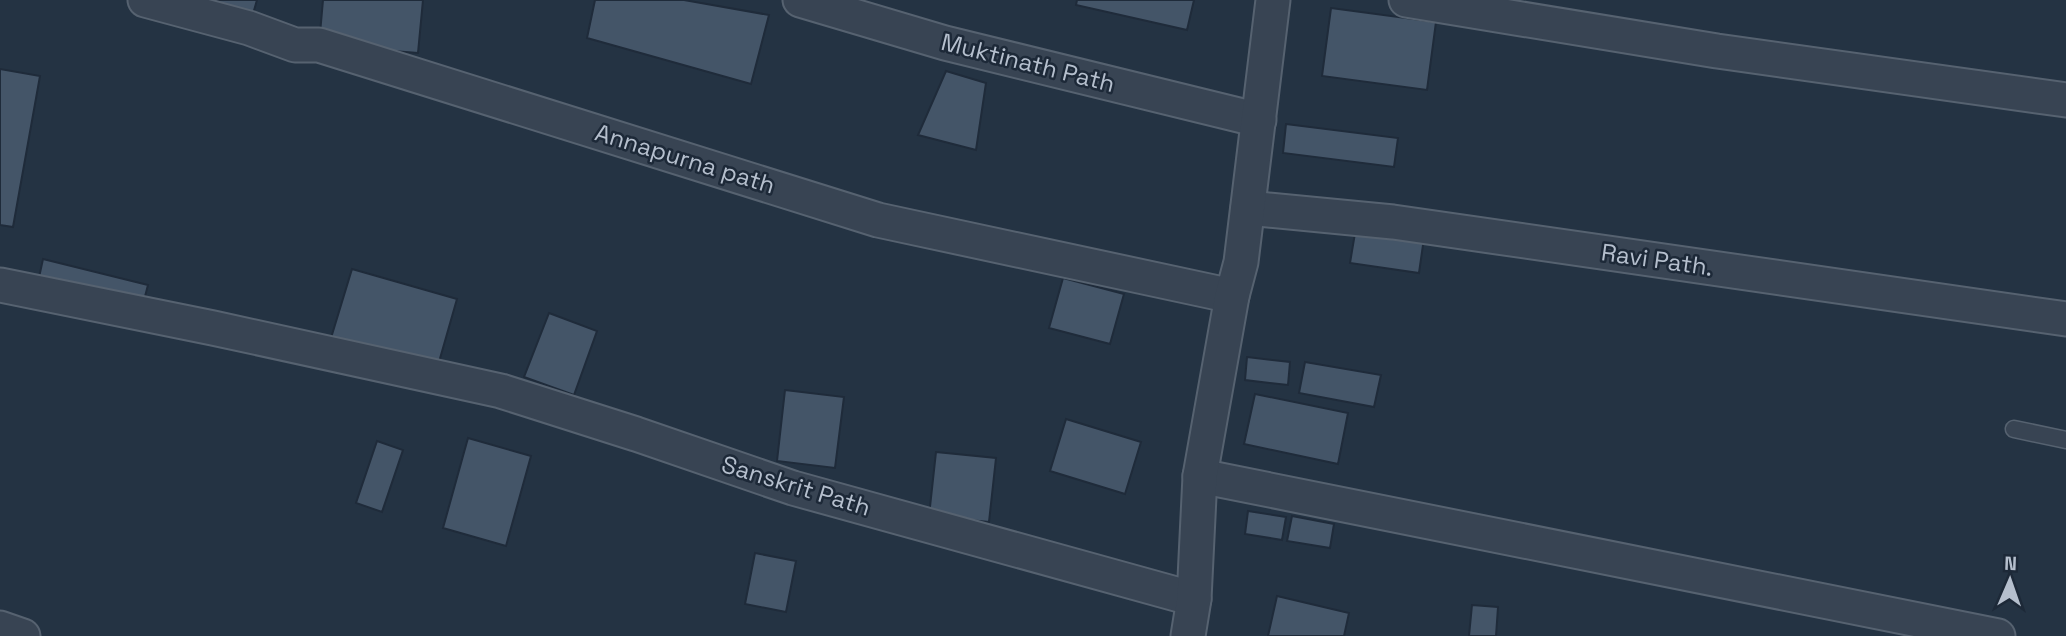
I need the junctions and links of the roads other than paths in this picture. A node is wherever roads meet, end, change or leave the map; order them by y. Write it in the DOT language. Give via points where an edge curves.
graph roads {
  1 [pos="145,0"];
  2 [pos="800,0"];
  3 [pos="1273,0"];
  4 [pos="1406,0"];
  5 [pos="2066,100"];
  6 [pos="1259,120"];
  7 [pos="1248,208"];
  8 [pos="0,285"];
  9 [pos="1232,296"];
  10 [pos="2066,318"];
  11 [pos="2014,429"];
  12 [pos="2066,440"];
  13 [pos="1200,476"];
  14 [pos="1194,599"];
  15 [pos="0,628"];
  16 [pos="23,636"];
  17 [pos="1188,636"];
  18 [pos="1998,636"];
  1 -- 9 [label="street, Annapurna path" via="295,45 319,44 878,220"];
  2 -- 6 [label="street, Muktinath Path" via="945,43"];
  3 -- 6 [label="street"];
  4 -- 5 [label="street" via="1717,51"];
  6 -- 7 [label="street"];
  7 -- 9 [label="street"];
  7 -- 10 [label="street, Ravi Path." via="1393,222"];
  8 -- 14 [label="street, Sanskrit Path" via="501,391 793,488"];
  9 -- 13 [label="street"];
  11 -- 12 [label="lane"];
  13 -- 14 [label="street"];
  13 -- 18 [label="street"];
  14 -- 17 [label="street"];
  15 -- 16 [label="street"];
}
